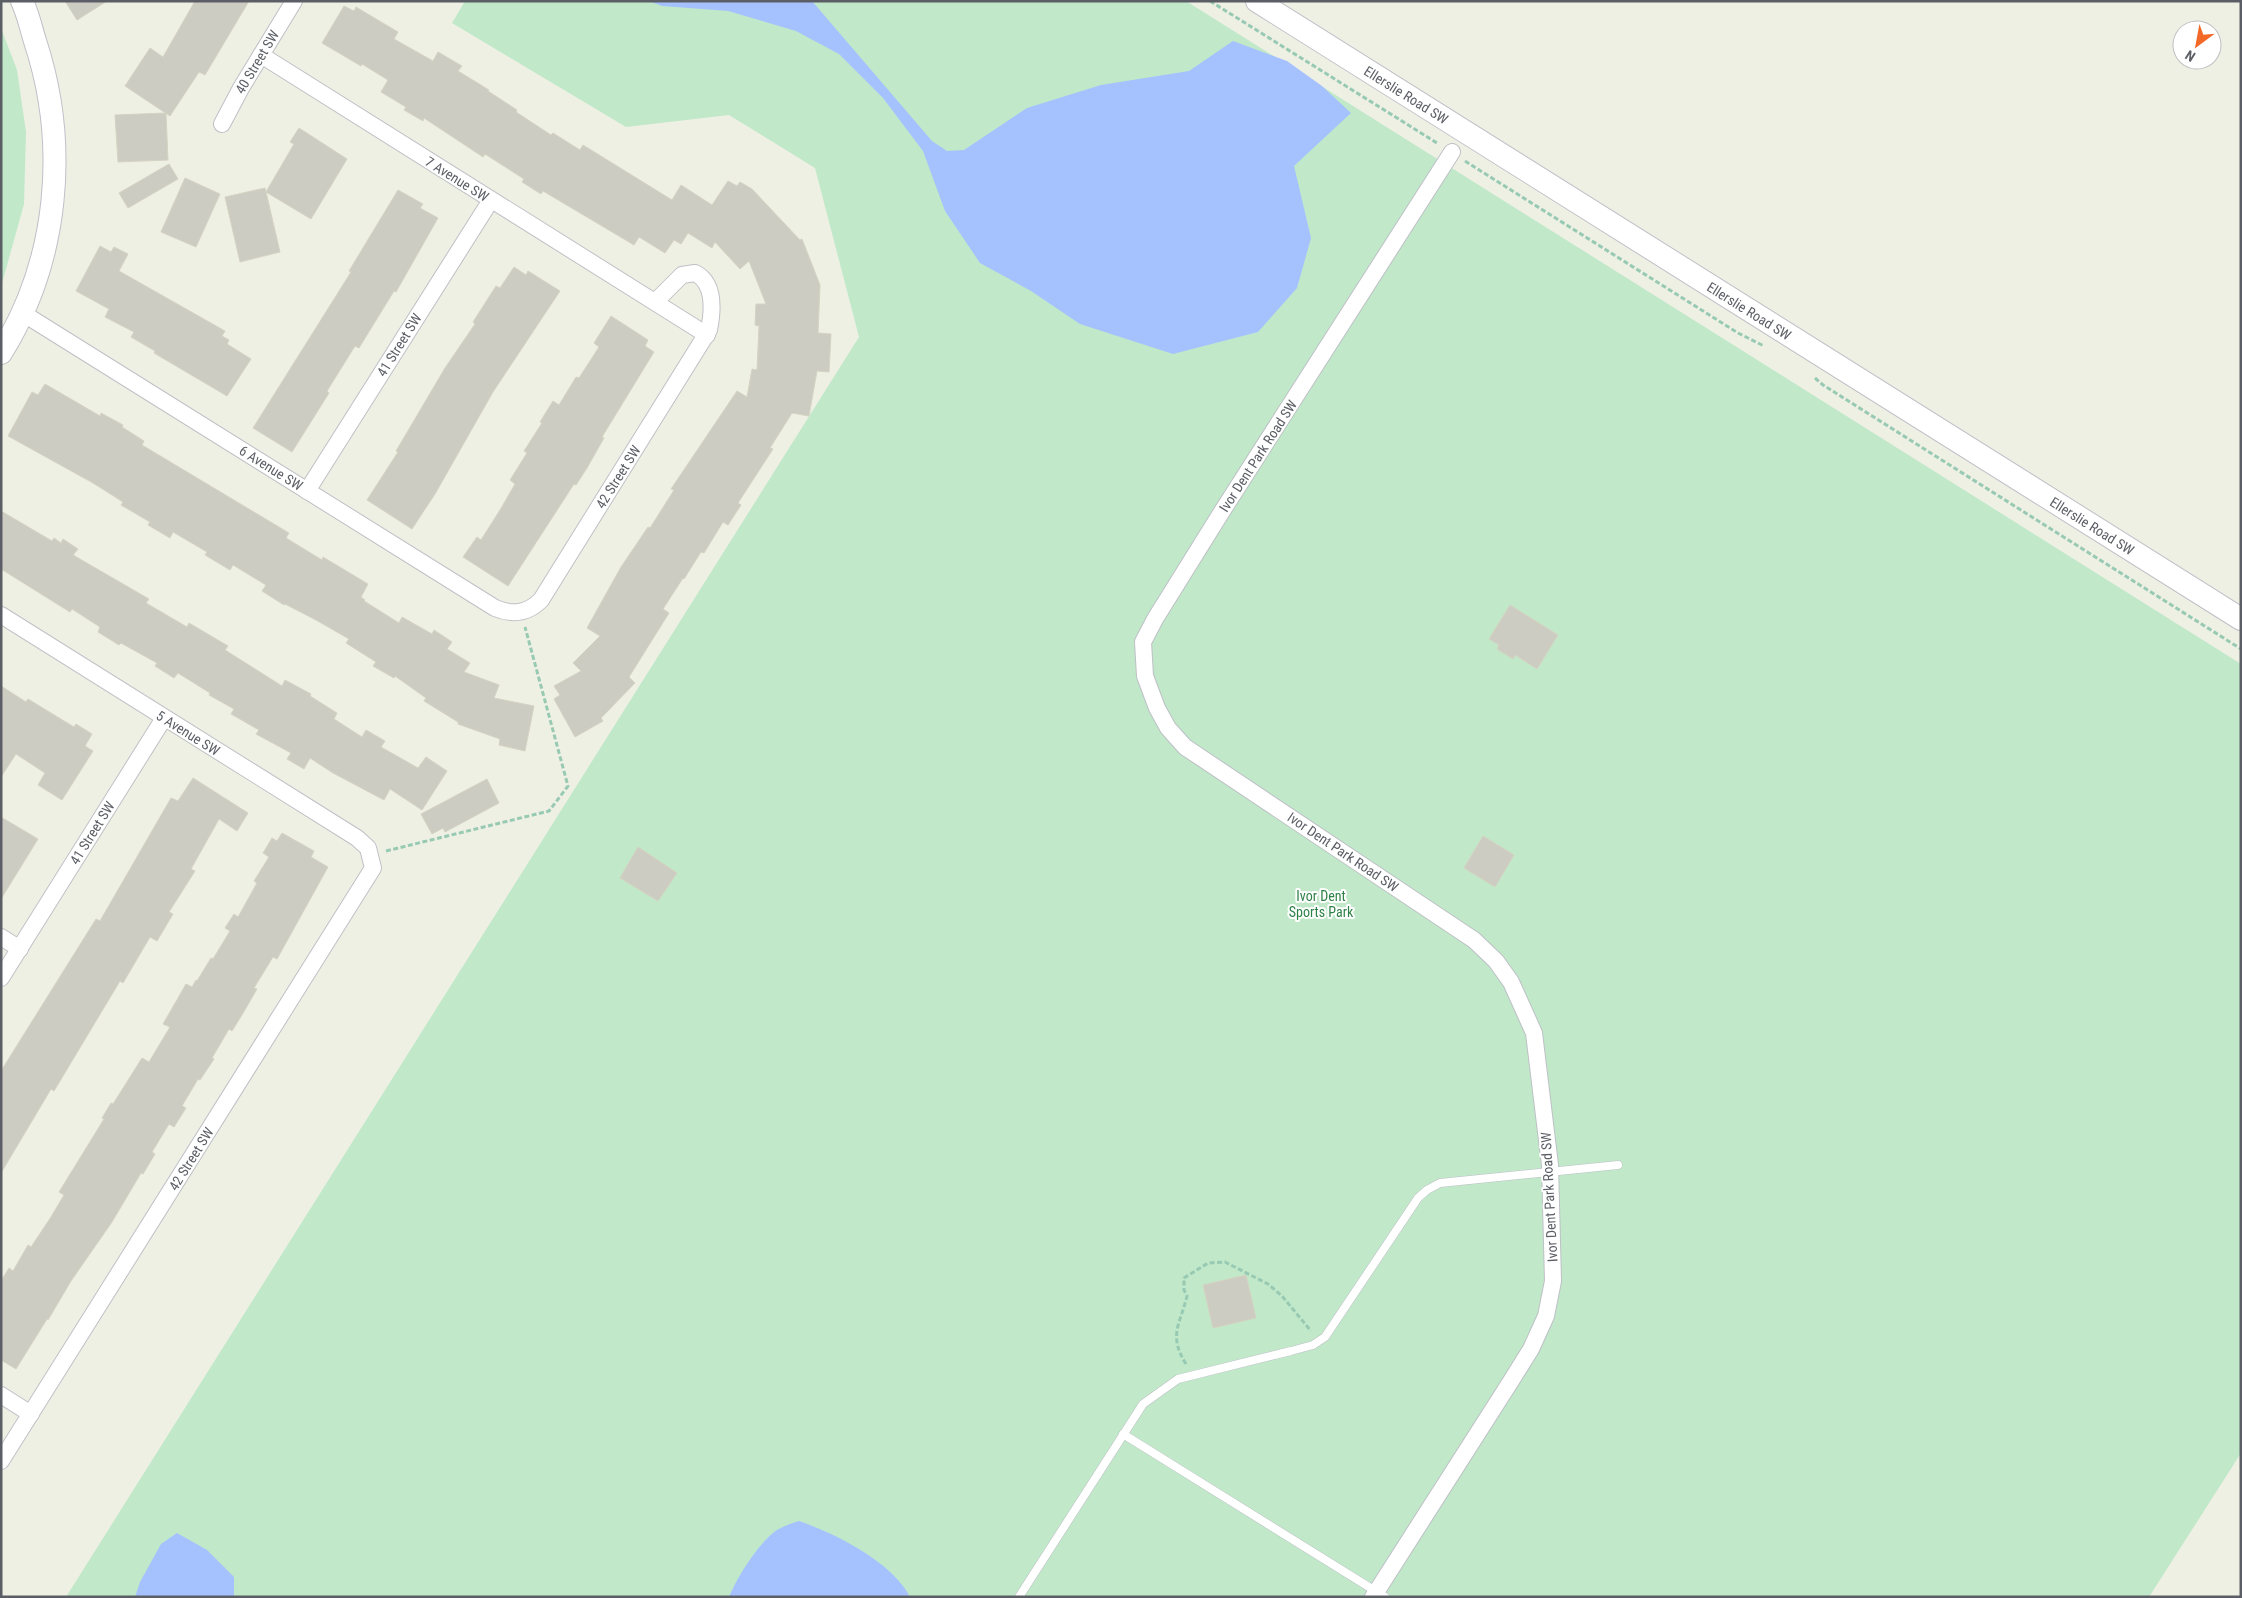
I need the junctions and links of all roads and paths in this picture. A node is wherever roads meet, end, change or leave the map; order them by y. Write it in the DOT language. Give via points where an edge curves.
graph roads {
  1 [pos="22,1"];
  2 [pos="294,1"];
  3 [pos="1210,1"];
  4 [pos="1257,1"];
  5 [pos="260,55"];
  6 [pos="222,124"];
  7 [pos="1452,152"];
  8 [pos="491,200"];
  9 [pos="655,302"];
  10 [pos="24,314"];
  11 [pos="707,335"];
  12 [pos="1768,348"];
  13 [pos="1,353"];
  14 [pos="1809,372"];
  15 [pos="307,491"];
  16 [pos="522,612"];
  17 [pos="2,616"];
  18 [pos="2241,619"];
  19 [pos="2241,649"];
  20 [pos="164,718"];
  21 [pos="371,854"];
  22 [pos="1,937"];
  23 [pos="20,949"];
  24 [pos="1,978"];
  25 [pos="1618,1165"];
  26 [pos="1550,1171"];
  27 [pos="1319,1340"];
  28 [pos="1193,1376"];
  29 [pos="1,1395"];
  30 [pos="31,1414"];
  31 [pos="1122,1434"];
  32 [pos="1,1461"];
  33 [pos="1378,1595"];
  34 [pos="1019,1597"];
  1 -- 10 [label="main road" via="50,99 55,164 52,211 45,246"];
  2 -- 5 [label="street, 40 Street SW"];
  3 -- 7 [label="path"];
  4 -- 18 [label="main road, Ellerslie Road SW"];
  5 -- 6 [label="street, 40 Street SW"];
  5 -- 8 [label="street, 7 Avenue SW"];
  7 -- 12 [label="path" via="1738,333"];
  7 -- 26 [label="street, Ivor Dent Park Road SW" via="1155,619 1143,642 1145,676 1168,728 1185,747 1474,940 1496,961 1511,982 1534,1033"];
  8 -- 9 [label="street, 7 Avenue SW"];
  8 -- 15 [label="street, 41 Street SW"];
  9 -- 11 [label="street, 7 Avenue SW"];
  9 -- 11 [label="street" via="682,275 694,273 701,276 709,286 711,297 711,323"];
  10 -- 13 [label="main road"];
  10 -- 15 [label="street, 6 Avenue SW"];
  11 -- 16 [label="street, 42 Street SW" via="541,600"];
  14 -- 19 [label="path" via="1823,385"];
  15 -- 16 [label="street, 6 Avenue SW" via="495,608"];
  16 -- 21 [label="path" via="568,786 549,810"];
  17 -- 20 [label="street, 5 Avenue SW"];
  20 -- 21 [label="street, 5 Avenue SW" via="357,838"];
  20 -- 23 [label="street, 41 Street SW"];
  21 -- 30 [label="street, 42 Street SW" via="373,868 370,874"];
  22 -- 23 [label="street"];
  23 -- 24 [label="street, 41 Street SW"];
  25 -- 26 [label="lane"];
  26 -- 27 [label="lane" via="1440,1183 1426,1190 1336,1322"];
  26 -- 33 [label="street, Ivor Dent Park Road SW" via="1553,1281 1546,1316 1531,1349"];
  27 -- 28 [label="lane" via="1292,1352"];
  27 -- 28 [label="path" via="1268,1284 1225,1262 1208,1263 1184,1278 1187,1296 1176,1329 1178,1352"];
  28 -- 31 [label="lane" via="1178,1379 1143,1404"];
  29 -- 30 [label="street"];
  30 -- 32 [label="street, 42 Street SW"];
  31 -- 33 [label="lane"];
  31 -- 34 [label="lane"];
}
